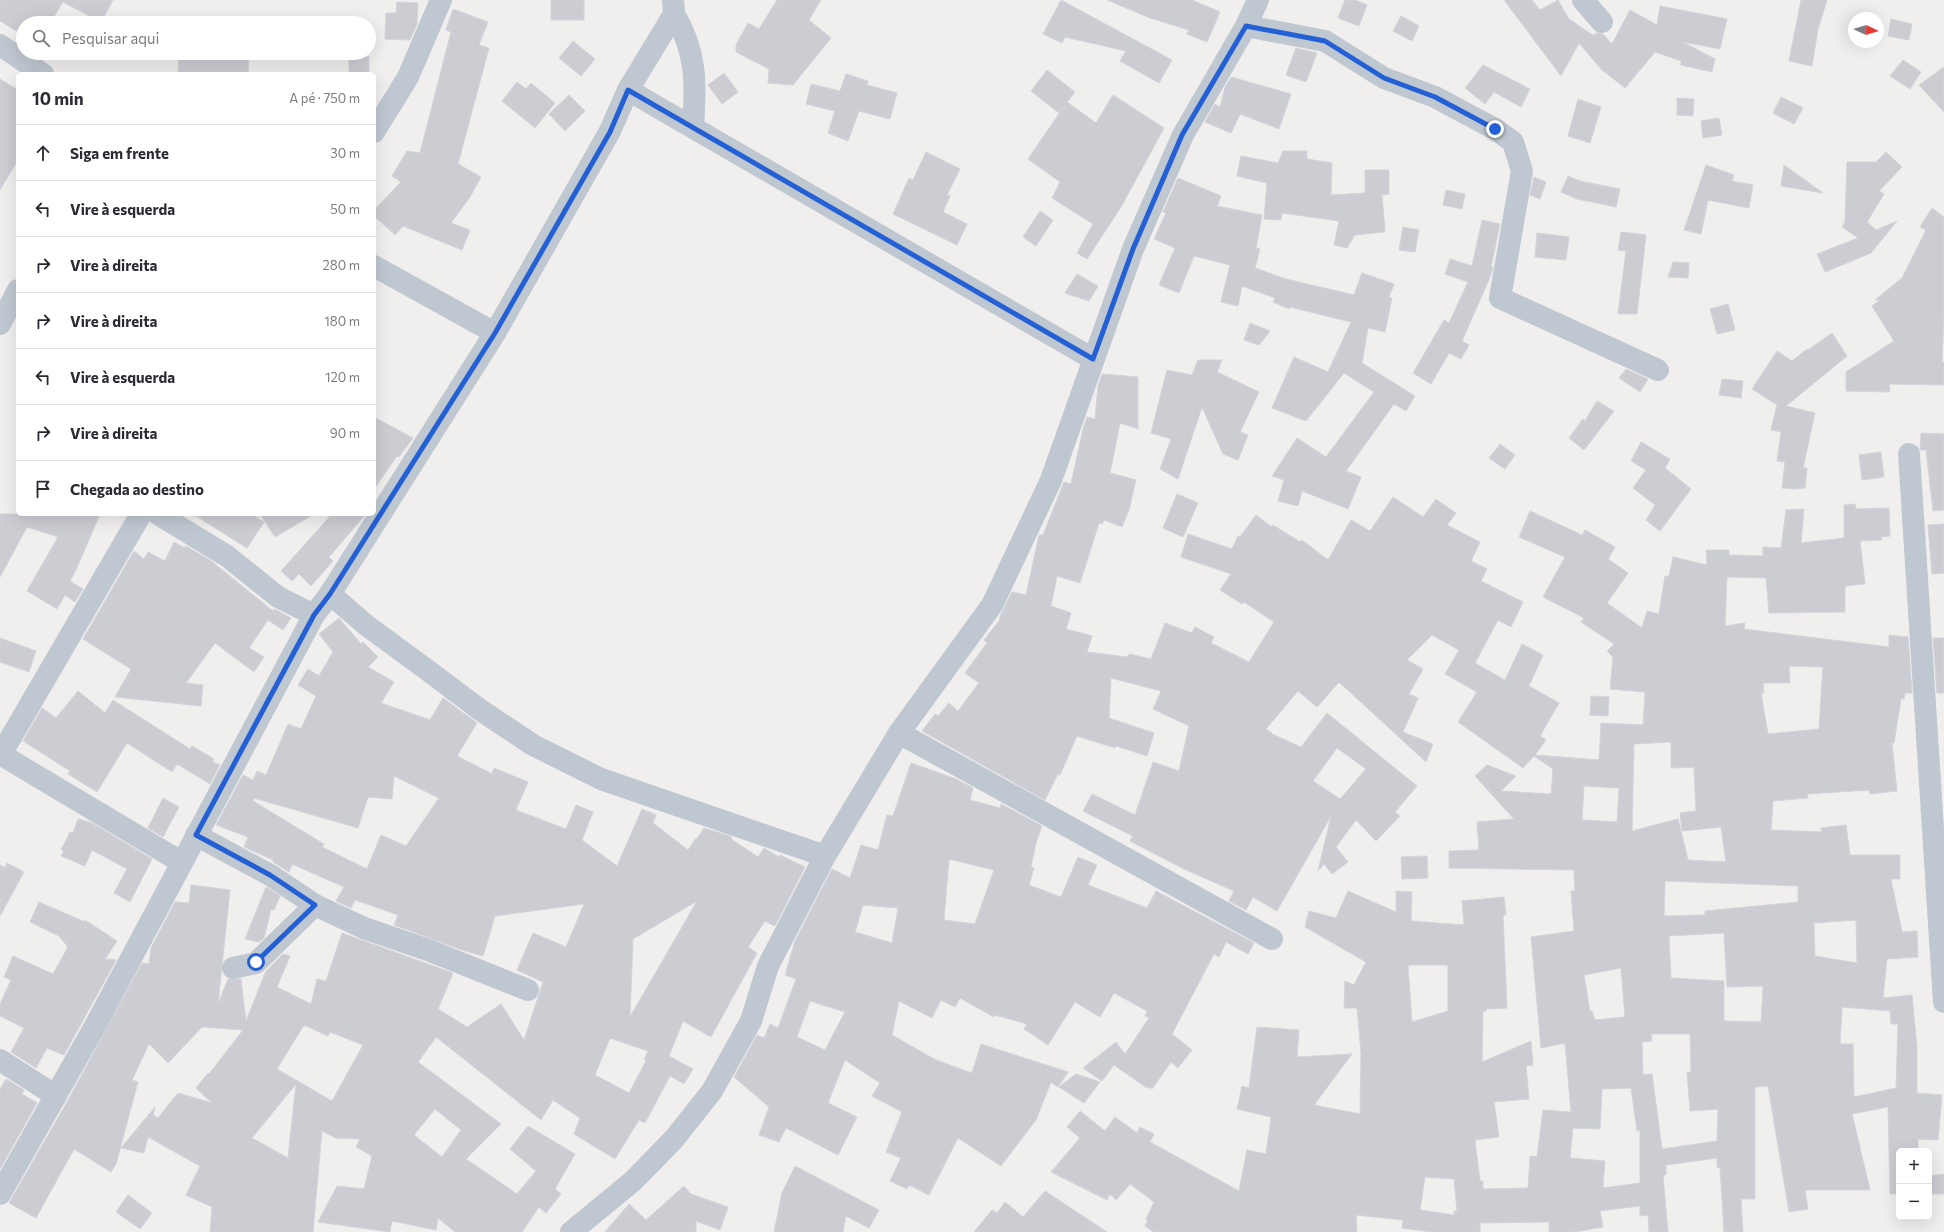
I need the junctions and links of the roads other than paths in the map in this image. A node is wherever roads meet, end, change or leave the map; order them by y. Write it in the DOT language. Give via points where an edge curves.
graph roads {
  1 [pos="441,0"];
  2 [pos="1258,0"];
  3 [pos="1583,0"];
  4 [pos="674,7"];
  5 [pos="1602,22"];
  6 [pos="1246,26"];
  7 [pos="0,45"];
  8 [pos="16,56"];
  9 [pos="22,60"];
  10 [pos="40,72"];
  11 [pos="628,90"];
  12 [pos="693,127"];
  13 [pos="376,129"];
  14 [pos="376,267"];
  15 [pos="16,294"];
  16 [pos="0,324"];
  17 [pos="495,333"];
  18 [pos="1093,359"];
  19 [pos="1658,370"];
  20 [pos="1909,454"];
  21 [pos="140,516"];
  22 [pos="161,516"];
  23 [pos="330,594"];
  24 [pos="314,615"];
  25 [pos="898,733"];
  26 [pos="0,755"];
  27 [pos="196,835"];
  28 [pos="825,856"];
  29 [pos="181,862"];
  30 [pos="315,905"];
  31 [pos="1272,939"];
  32 [pos="233,968"];
  33 [pos="528,990"];
  34 [pos="1944,991"];
  35 [pos="0,1060"];
  36 [pos="56,1096"];
  37 [pos="0,1194"];
  38 [pos="571,1232"];
  1 -- 13 [label="street" via="408,77"];
  2 -- 6 [label="street"];
  3 -- 5 [label="street"];
  4 -- 11 [label="street"];
  4 -- 12 [label="street" via="689,41 693,61 696,95"];
  6 -- 18 [label="street" via="1182,135 1133,249"];
  6 -- 19 [label="street" via="1325,41 1384,78 1435,97 1514,142 1522,171 1500,298"];
  7 -- 8 [label="street"];
  9 -- 10 [label="street"];
  11 -- 12 [label="street"];
  11 -- 17 [label="street" via="610,132"];
  12 -- 18 [label="street"];
  14 -- 17 [label="street"];
  15 -- 16 [label="street"];
  17 -- 23 [label="street"];
  18 -- 25 [label="street" via="1051,480 992,605"];
  20 -- 34 [label="street"];
  21 -- 26 [label="street"];
  22 -- 24 [label="street" via="227,556 278,597"];
  23 -- 24 [label="street"];
  23 -- 28 [label="street" via="366,625 442,682 533,745 601,779"];
  24 -- 27 [label="street"];
  25 -- 28 [label="street"];
  25 -- 31 [label="street"];
  26 -- 29 [label="street"];
  27 -- 29 [label="street"];
  27 -- 30 [label="street" via="270,875"];
  28 -- 38 [label="street" via="768,966 751,1021 712,1091 674,1139 633,1181"];
  29 -- 36 [label="street"];
  30 -- 32 [label="street" via="256,962"];
  30 -- 33 [label="street" via="364,928 428,950"];
  35 -- 36 [label="street"];
  36 -- 37 [label="street"];
}
